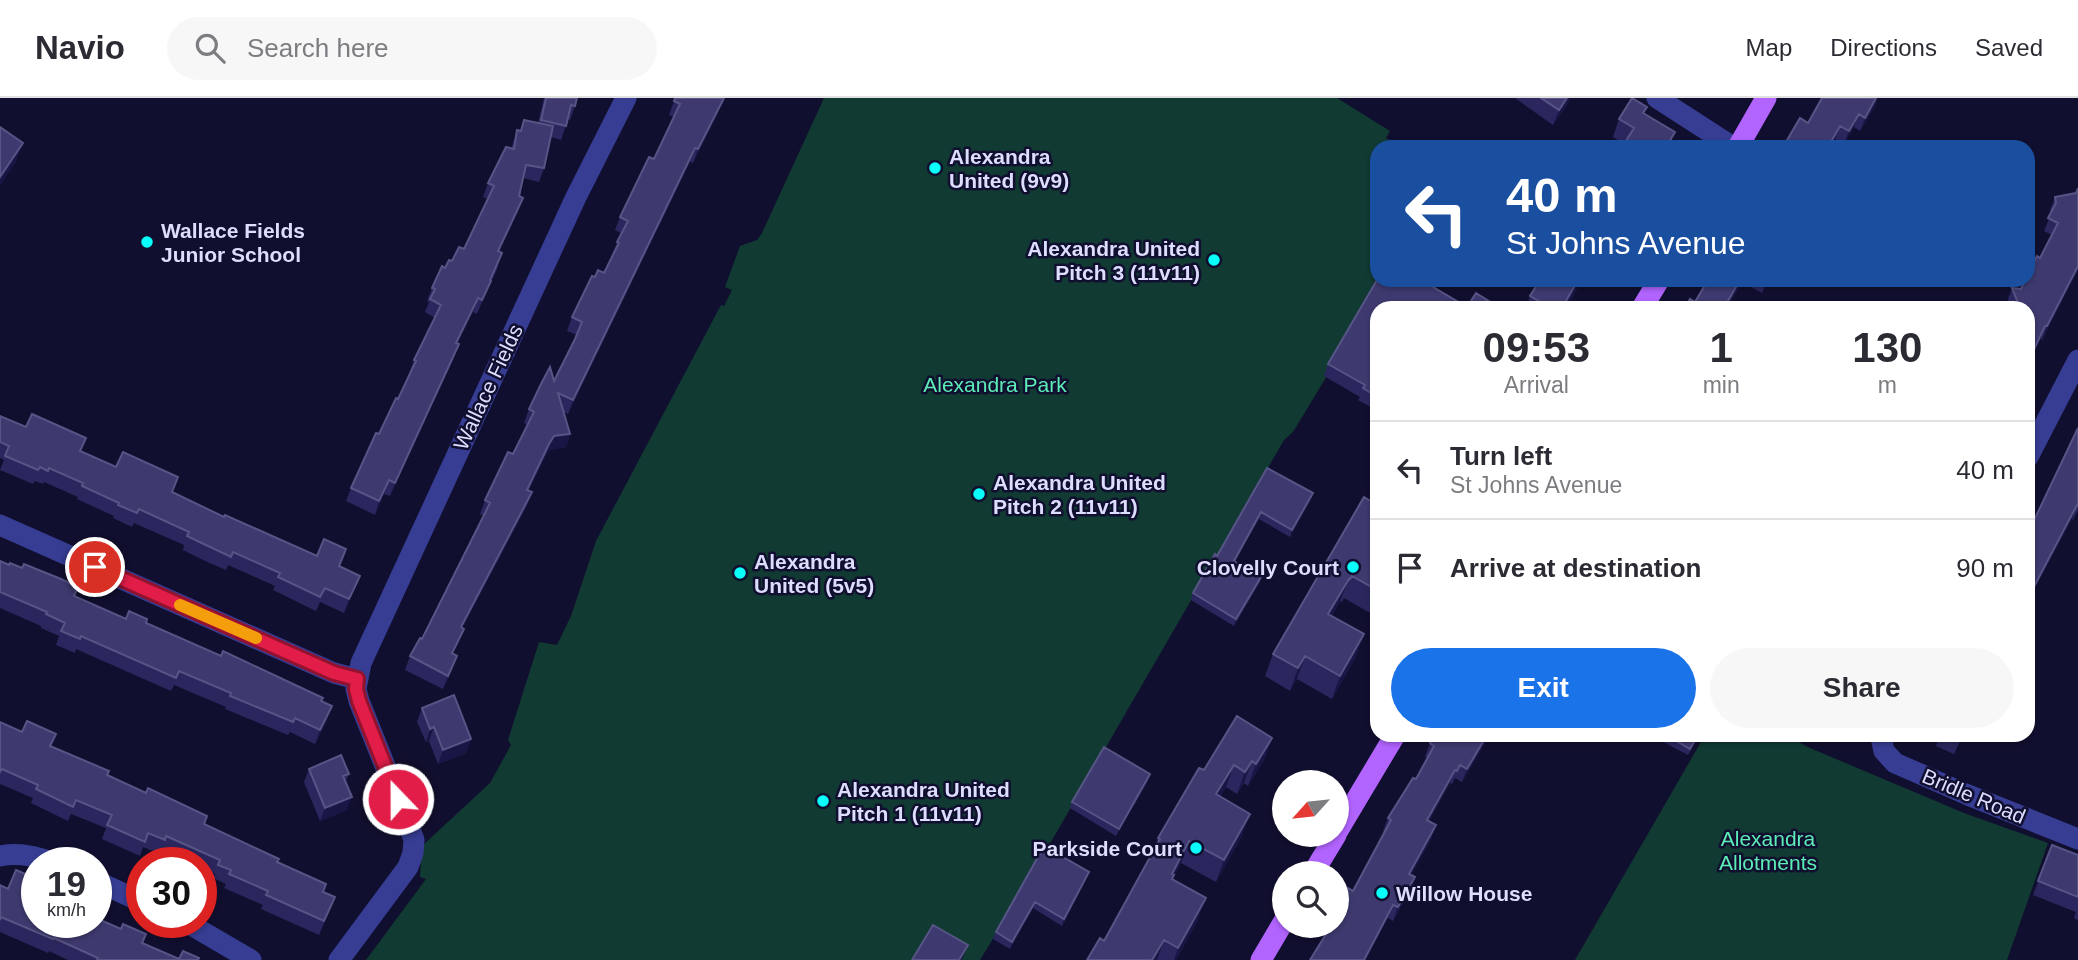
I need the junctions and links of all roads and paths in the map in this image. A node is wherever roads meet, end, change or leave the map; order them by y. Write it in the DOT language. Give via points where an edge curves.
graph roads {
  1 [pos="626,98"];
  2 [pos="1657,98"];
  3 [pos="1766,98"];
  4 [pos="1725,140"];
  5 [pos="1740,140"];
  6 [pos="2078,360"];
  7 [pos="2035,443"];
  8 [pos="0,525"];
  9 [pos="357,679"];
  10 [pos="1391,742"];
  11 [pos="1884,742"];
  12 [pos="1349,812"];
  13 [pos="2078,839"];
  14 [pos="21,855"];
  15 [pos="0,856"];
  16 [pos="213,938"];
  17 [pos="1274,938"];
  18 [pos="251,960"];
  19 [pos="339,960"];
  20 [pos="1261,960"];
  1 -- 9 [label="street, Wallace Fields" via="367,648"];
  2 -- 4 [label="street"];
  3 -- 5 [label="main road"];
  6 -- 7 [label="street"];
  8 -- 9 [label="street" via="334,673"];
  9 -- 19 [label="street" via="359,701 414,840 401,879"];
  10 -- 12 [label="main road"];
  11 -- 13 [label="street, Bridle Road" via="1884,751 1895,763"];
  14 -- 15 [label="street"];
  16 -- 18 [label="street"];
  17 -- 20 [label="main road"];
}
